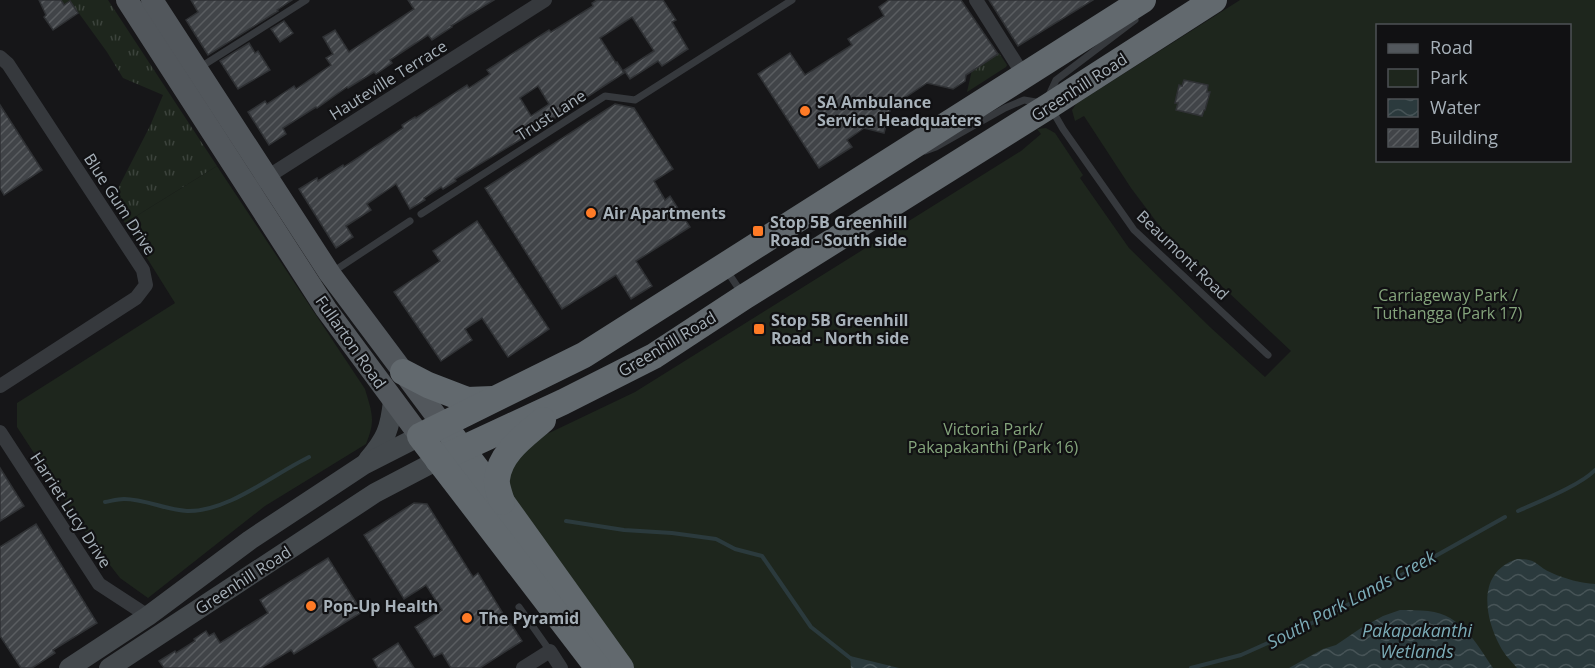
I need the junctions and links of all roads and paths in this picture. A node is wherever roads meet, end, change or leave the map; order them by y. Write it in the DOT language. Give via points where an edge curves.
graph roads {
  1 [pos="128,0"];
  2 [pos="152,0"];
  3 [pos="306,0"];
  4 [pos="545,0"];
  5 [pos="792,0"];
  6 [pos="976,0"];
  7 [pos="1214,0"];
  8 [pos="1143,6"];
  9 [pos="0,57"];
  10 [pos="196,70"];
  11 [pos="1024,76"];
  12 [pos="1049,106"];
  13 [pos="875,170"];
  14 [pos="267,177"];
  15 [pos="248,189"];
  16 [pos="421,214"];
  17 [pos="410,221"];
  18 [pos="724,266"];
  19 [pos="330,274"];
  20 [pos="744,297"];
  21 [pos="1268,355"];
  22 [pos="403,372"];
  23 [pos="0,386"];
  24 [pos="493,399"];
  25 [pos="393,401"];
  26 [pos="563,402"];
  27 [pos="443,425"];
  28 [pos="420,436"];
  29 [pos="2,438"];
  30 [pos="462,449"];
  31 [pos="438,460"];
  32 [pos="365,464"];
  33 [pos="502,502"];
  34 [pos="519,607"];
  35 [pos="148,616"];
  36 [pos="550,651"];
  37 [pos="69,668"];
  38 [pos="109,668"];
  39 [pos="523,668"];
  40 [pos="561,668"];
  41 [pos="598,668"];
  42 [pos="621,668"];
  1 -- 15 [label="main road, Fullarton Road"];
  2 -- 10 [label="main road, Fullarton Road"];
  3 -- 10 [label="lane"];
  4 -- 14 [label="street, Hauteville Terrace"];
  5 -- 16 [label="lane, Trust Lane" via="635,100 605,96"];
  6 -- 11 [label="street"];
  7 -- 12 [label="highway, Greenhill Road"];
  8 -- 11 [label="highway, Greenhill Road"];
  8 -- 12 [label="lane" via="1056,80"];
  9 -- 23 [label="street, Blue Gum Drive" via="143,270 146,285 135,298"];
  10 -- 14 [label="main road, Fullarton Road"];
  11 -- 13 [label="highway, Greenhill Road"];
  12 -- 13 [label="lane" via="1024,100 936,147"];
  12 -- 20 [label="highway, Greenhill Road"];
  12 -- 21 [label="lane, Beaumont Road" via="1134,230"];
  13 -- 18 [label="highway, Greenhill Road"];
  14 -- 15 [label="street, Hauteville Terrace"];
  14 -- 19 [label="main road, Fullarton Road"];
  15 -- 25 [label="main road, Fullarton Road" via="326,309"];
  17 -- 19 [label="lane"];
  18 -- 20 [label="lane"];
  18 -- 24 [label="highway, Greenhill Road" via="584,355"];
  19 -- 22 [label="main road, Fullarton Road"];
  20 -- 26 [label="highway, Greenhill Road" via="654,356"];
  22 -- 24 [label="highway" via="467,400"];
  22 -- 27 [label="main road, Fullarton Road"];
  24 -- 27 [label="highway, Greenhill Road"];
  25 -- 28 [label="main road, Fullarton Road"];
  25 -- 32 [label="main road" via="388,432"];
  26 -- 30 [label="highway, Greenhill Road"];
  26 -- 33 [label="highway" via="507,452 496,480"];
  27 -- 28 [label="highway, Greenhill Road"];
  27 -- 30 [label="highway, Fullarton Road"];
  28 -- 31 [label="highway, Fullarton Road"];
  28 -- 32 [label="main road, Greenhill Road"];
  29 -- 35 [label="street, Harriet Lucy Drive" via="99,584"];
  30 -- 31 [label="highway, Greenhill Road"];
  30 -- 33 [label="highway, Fullarton Road"];
  31 -- 38 [label="main road, Greenhill Road" via="375,493"];
  31 -- 41 [label="highway, Fullarton Road"];
  32 -- 35 [label="main road, Greenhill Road" via="250,540"];
  33 -- 42 [label="highway, Fullarton Road"];
  34 -- 36 [label="lane"];
  35 -- 37 [label="main road, Greenhill Road"];
  36 -- 39 [label="street"];
  36 -- 40 [label="street"];
}
